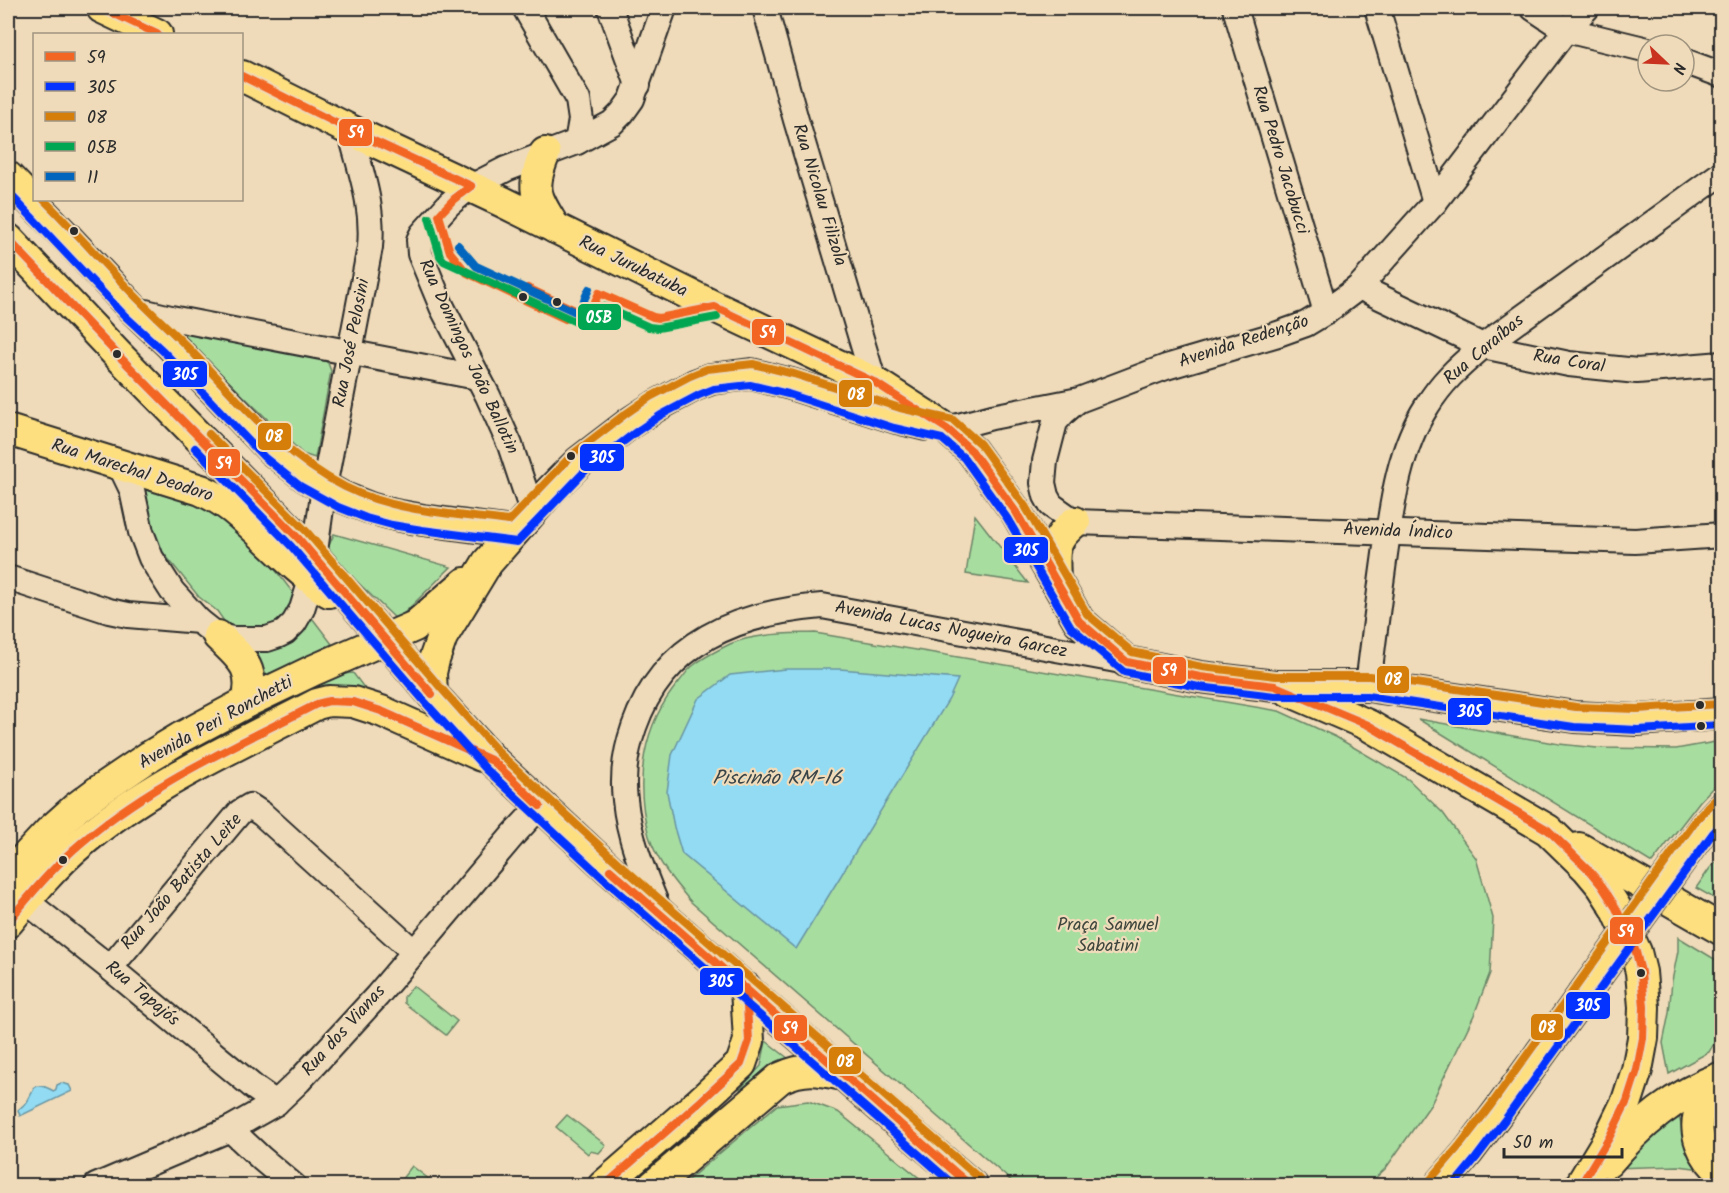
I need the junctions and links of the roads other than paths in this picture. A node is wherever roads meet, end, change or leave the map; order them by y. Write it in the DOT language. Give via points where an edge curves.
graph roads {
  1 [pos="102,8"];
  2 [pos="525,8"];
  3 [pos="610,8"];
  4 [pos="664,8"];
  5 [pos="765,8"];
  6 [pos="1235,8"];
  7 [pos="1377,8"];
  8 [pos="1533,8"];
  9 [pos="1587,8"];
  10 [pos="1566,30"];
  11 [pos="155,33"];
  12 [pos="1636,47"];
  13 [pos="1696,65"];
  14 [pos="1722,75"];
  15 [pos="243,76"];
  16 [pos="638,84"];
  17 [pos="578,100"];
  18 [pos="612,123"];
  19 [pos="350,129"];
  20 [pos="577,142"];
  21 [pos="545,153"];
  22 [pos="425,165"];
  23 [pos="1722,173"];
  24 [pos="8,177"];
  25 [pos="471,186"];
  26 [pos="1435,202"];
  27 [pos="443,210"];
  28 [pos="555,228"];
  29 [pos="8,239"];
  30 [pos="1359,287"];
  31 [pos="133,309"];
  32 [pos="1326,312"];
  33 [pos="1483,346"];
  34 [pos="350,351"];
  35 [pos="1722,364"];
  36 [pos="477,377"];
  37 [pos="874,381"];
  38 [pos="1079,400"];
  39 [pos="947,429"];
  40 [pos="8,430"];
  41 [pos="120,465"];
  42 [pos="324,487"];
  43 [pos="523,522"];
  44 [pos="1075,522"];
  45 [pos="1388,532"];
  46 [pos="1722,535"];
  47 [pos="487,563"];
  48 [pos="313,569"];
  49 [pos="8,578"];
  50 [pos="1055,580"];
  51 [pos="209,628"];
  52 [pos="385,639"];
  53 [pos="1127,662"];
  54 [pos="1275,686"];
  55 [pos="1368,686"];
  56 [pos="432,694"];
  57 [pos="247,702"];
  58 [pos="1722,714"];
  59 [pos="494,761"];
  60 [pos="540,806"];
  61 [pos="1713,817"];
  62 [pos="1548,830"];
  63 [pos="8,876"];
  64 [pos="14,903"];
  65 [pos="661,914"];
  66 [pos="1722,930"];
  67 [pos="413,951"];
  68 [pos="110,968"];
  69 [pos="746,988"];
  70 [pos="847,1076"];
  71 [pos="1722,1079"];
  72 [pos="276,1103"];
  73 [pos="230,1129"];
  74 [pos="1722,1172"];
  75 [pos="614,1180"];
  76 [pos="96,1185"];
  77 [pos="294,1185"];
  78 [pos="653,1185"];
  79 [pos="972,1185"];
  80 [pos="1439,1185"];
  81 [pos="1580,1185"];
  82 [pos="1589,1185"];
  1 -- 11 [label="main road"];
  2 -- 17 [label="street"];
  3 -- 16 [label="street"];
  4 -- 16 [label="street"];
  5 -- 37 [label="street, Rua Nicolau Filizola"];
  6 -- 32 [label="street, Rua Pedro Jacobucci"];
  7 -- 26 [label="street"];
  8 -- 10 [label="street"];
  9 -- 10 [label="street, Avenida Redenção"];
  10 -- 12 [label="street"];
  10 -- 26 [label="street, Avenida Redenção"];
  13 -- 14 [label="street"];
  15 -- 19 [label="main road, Rua Jurubatuba"];
  16 -- 18 [label="street" via="632,99"];
  17 -- 18 [label="street"];
  17 -- 20 [label="street" via="581,120"];
  18 -- 20 [label="street, Rua Domingos João Ballotin"];
  19 -- 22 [label="main road, Rua Jurubatuba"];
  19 -- 34 [label="street, Rua José Pelosini" via="372,226"];
  20 -- 21 [label="street, Rua Domingos João Ballotin"];
  21 -- 25 [label="street, Rua Domingos João Ballotin"];
  21 -- 28 [label="main road" via="536,189"];
  22 -- 25 [label="main road, Rua Jurubatuba"];
  22 -- 27 [label="street" via="442,193"];
  23 -- 33 [label="street, Rua Caraíbas"];
  24 -- 31 [label="main road"];
  25 -- 27 [label="street, Rua Domingos João Ballotin"];
  25 -- 28 [label="main road, Rua Jurubatuba"];
  26 -- 30 [label="street, Avenida Redenção"];
  27 -- 36 [label="street, Rua Domingos João Ballotin" via="422,234 420,254"];
  28 -- 37 [label="main road, Rua Jurubatuba"];
  29 -- 48 [label="main road" via="299,539"];
  30 -- 32 [label="street, Avenida Redenção"];
  30 -- 33 [label="street, Rua Coral"];
  31 -- 34 [label="street"];
  31 -- 42 [label="main road" via="272,450"];
  32 -- 38 [label="street, Avenida Redenção" via="1278,334 1166,367"];
  33 -- 35 [label="street, Rua Coral" via="1569,364 1637,371"];
  33 -- 45 [label="street, Rua Caraíbas" via="1447,378 1426,407 1397,482"];
  34 -- 36 [label="street"];
  34 -- 42 [label="street, Rua José Pelosini"];
  36 -- 43 [label="street, Rua Domingos João Ballotin" via="520,472"];
  37 -- 39 [label="main road, Rua Jurubatuba"];
  38 -- 39 [label="street, Avenida Redenção"];
  38 -- 44 [label="street" via="1055,422 1043,483 1051,505"];
  39 -- 43 [label="main road" via="897,418 769,377 751,374 711,379 630,423 579,462"];
  39 -- 50 [label="main road, Rua Jurubatuba" via="972,451 1016,512"];
  40 -- 41 [label="main road, Rua Marechal Deodoro"];
  41 -- 48 [label="main road, Rua Marechal Deodoro" via="183,483 219,499 291,563"];
  41 -- 51 [label="street" via="132,490 151,558 172,591"];
  42 -- 43 [label="main road" via="361,504 423,520"];
  42 -- 48 [label="street, Rua José Pelosini"];
  43 -- 47 [label="main road"];
  44 -- 45 [label="street, Avenida Índico"];
  44 -- 50 [label="main road" via="1062,533 1055,549"];
  45 -- 46 [label="street, Avenida Índico" via="1635,541"];
  45 -- 55 [label="street, Rua Caraíbas"];
  47 -- 52 [label="main road, Avenida Peri Ronchetti" via="415,626"];
  47 -- 56 [label="main road" via="442,637 431,673"];
  48 -- 51 [label="street, Rua José Pelosini" via="299,615 279,635 232,639"];
  48 -- 52 [label="main road, Rua Marechal Deodoro"];
  49 -- 51 [label="street, Rua José Pelosini" via="109,611"];
  50 -- 53 [label="main road, Rua Jurubatuba" via="1079,621"];
  51 -- 57 [label="main road" via="247,666"];
  52 -- 56 [label="main road, Rua Marechal Deodoro"];
  52 -- 57 [label="main road, Avenida Peri Ronchetti"];
  53 -- 54 [label="main road, Avenida Lucas Nogueira Garcez" via="1200,677"];
  53 -- 65 [label="street, Avenida Lucas Nogueira Garcez" via="822,606 753,617 713,634 671,666 651,691 634,727 625,765 624,797 629,828"];
  54 -- 55 [label="main road, Avenida Lucas Nogueira Garcez"];
  54 -- 62 [label="main road" via="1368,725"];
  55 -- 58 [label="main road, Avenida Lucas Nogueira Garcez" via="1575,717 1637,720"];
  56 -- 59 [label="main road, Rua Marechal Deodoro"];
  57 -- 63 [label="main road, Avenida Peri Ronchetti" via="180,738 96,792"];
  59 -- 60 [label="main road, Rua Marechal Deodoro"];
  59 -- 64 [label="main road, Rua Marechal Deodoro" via="381,711 353,702 317,704 122,811"];
  60 -- 65 [label="main road, Rua Marechal Deodoro"];
  60 -- 67 [label="street, Rua dos Vianas"];
  61 -- 80 [label="main road, bridge" via="1499,1111"];
  62 -- 66 [label="main road"];
  62 -- 81 [label="main road" via="1602,886 1636,952 1641,972 1643,1038 1637,1070 1627,1101"];
  64 -- 68 [label="street, Rua Tapajós"];
  65 -- 69 [label="main road, Rua Marechal Deodoro"];
  67 -- 68 [label="street, Rua João Batista Leite" via="250,806 240,812"];
  67 -- 72 [label="street, Rua dos Vianas" via="364,1011"];
  68 -- 72 [label="street, Rua Tapajós"];
  69 -- 70 [label="main road, Rua Marechal Deodoro"];
  69 -- 75 [label="main road" via="749,1041 741,1064"];
  70 -- 78 [label="main road" via="808,1070 780,1078"];
  70 -- 79 [label="main road, Rua Marechal Deodoro"];
  71 -- 74 [label="main road" via="1701,1107 1697,1120 1704,1153"];
  71 -- 82 [label="main road" via="1688,1091 1653,1117 1626,1140"];
  72 -- 73 [label="street, Rua dos Vianas"];
  73 -- 76 [label="street, Rua dos Vianas"];
  73 -- 77 [label="street"];
}
